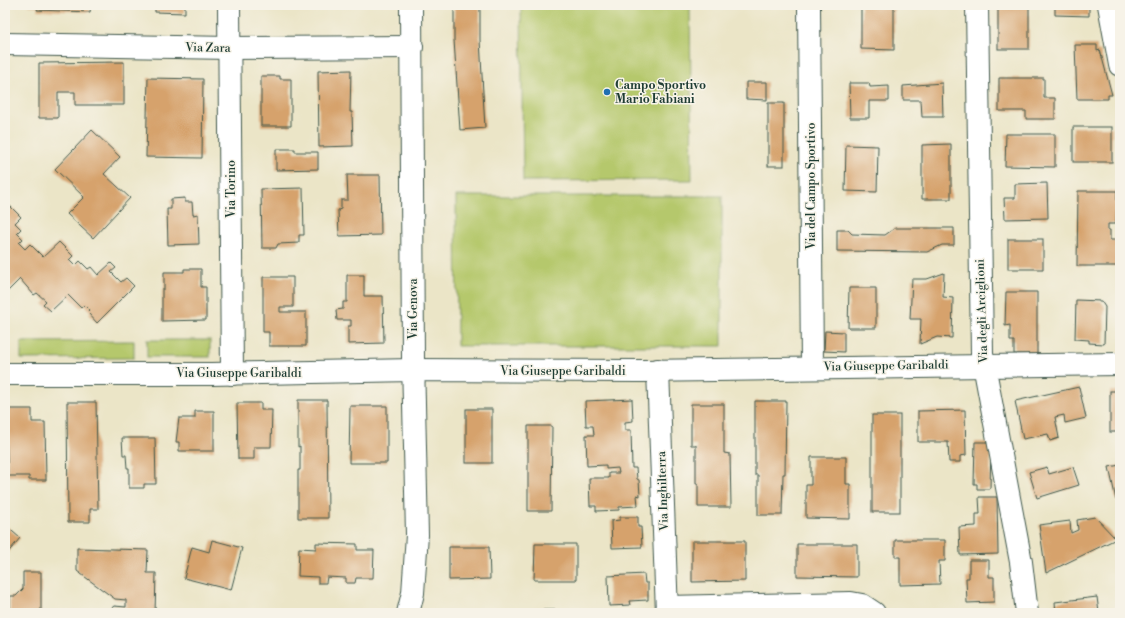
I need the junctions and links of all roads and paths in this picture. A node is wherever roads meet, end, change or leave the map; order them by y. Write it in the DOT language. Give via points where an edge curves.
graph roads {
  1 [pos="229,5"];
  2 [pos="411,5"];
  3 [pos="809,5"];
  4 [pos="977,5"];
  5 [pos="1108,5"];
  6 [pos="5,44"];
  7 [pos="412,47"];
  8 [pos="230,48"];
  9 [pos="1120,65"];
  10 [pos="1120,364"];
  11 [pos="984,366"];
  12 [pos="812,367"];
  13 [pos="413,370"];
  14 [pos="658,370"];
  15 [pos="5,374"];
  16 [pos="232,374"];
  17 [pos="667,610"];
  18 [pos="408,613"];
  19 [pos="874,613"];
  20 [pos="1028,613"];
  1 -- 8 [label="street, Via Torino"];
  2 -- 7 [label="street, Via Genova"];
  3 -- 12 [label="street, Via del Campo Sportivo"];
  4 -- 11 [label="street, Via degli Arciglioni"];
  5 -- 9 [label="street"];
  6 -- 8 [label="street, Via Zara"];
  7 -- 8 [label="street, Via Zara"];
  7 -- 13 [label="street, Via Genova"];
  8 -- 16 [label="street, Via Torino"];
  10 -- 11 [label="street, Via Giuseppe Garibaldi"];
  11 -- 12 [label="street, Via Giuseppe Garibaldi"];
  11 -- 20 [label="street, Via degli Arciglioni" via="1022,562"];
  12 -- 14 [label="street, Via Giuseppe Garibaldi"];
  13 -- 14 [label="street, Via Giuseppe Garibaldi"];
  13 -- 16 [label="street, Via Giuseppe Garibaldi"];
  13 -- 18 [label="street, Via Genova" via="417,535 413,593"];
  14 -- 17 [label="street, Via Inghilterra"];
  15 -- 16 [label="street, Via Giuseppe Garibaldi"];
  17 -- 19 [label="street" via="851,603 862,605"];
}
